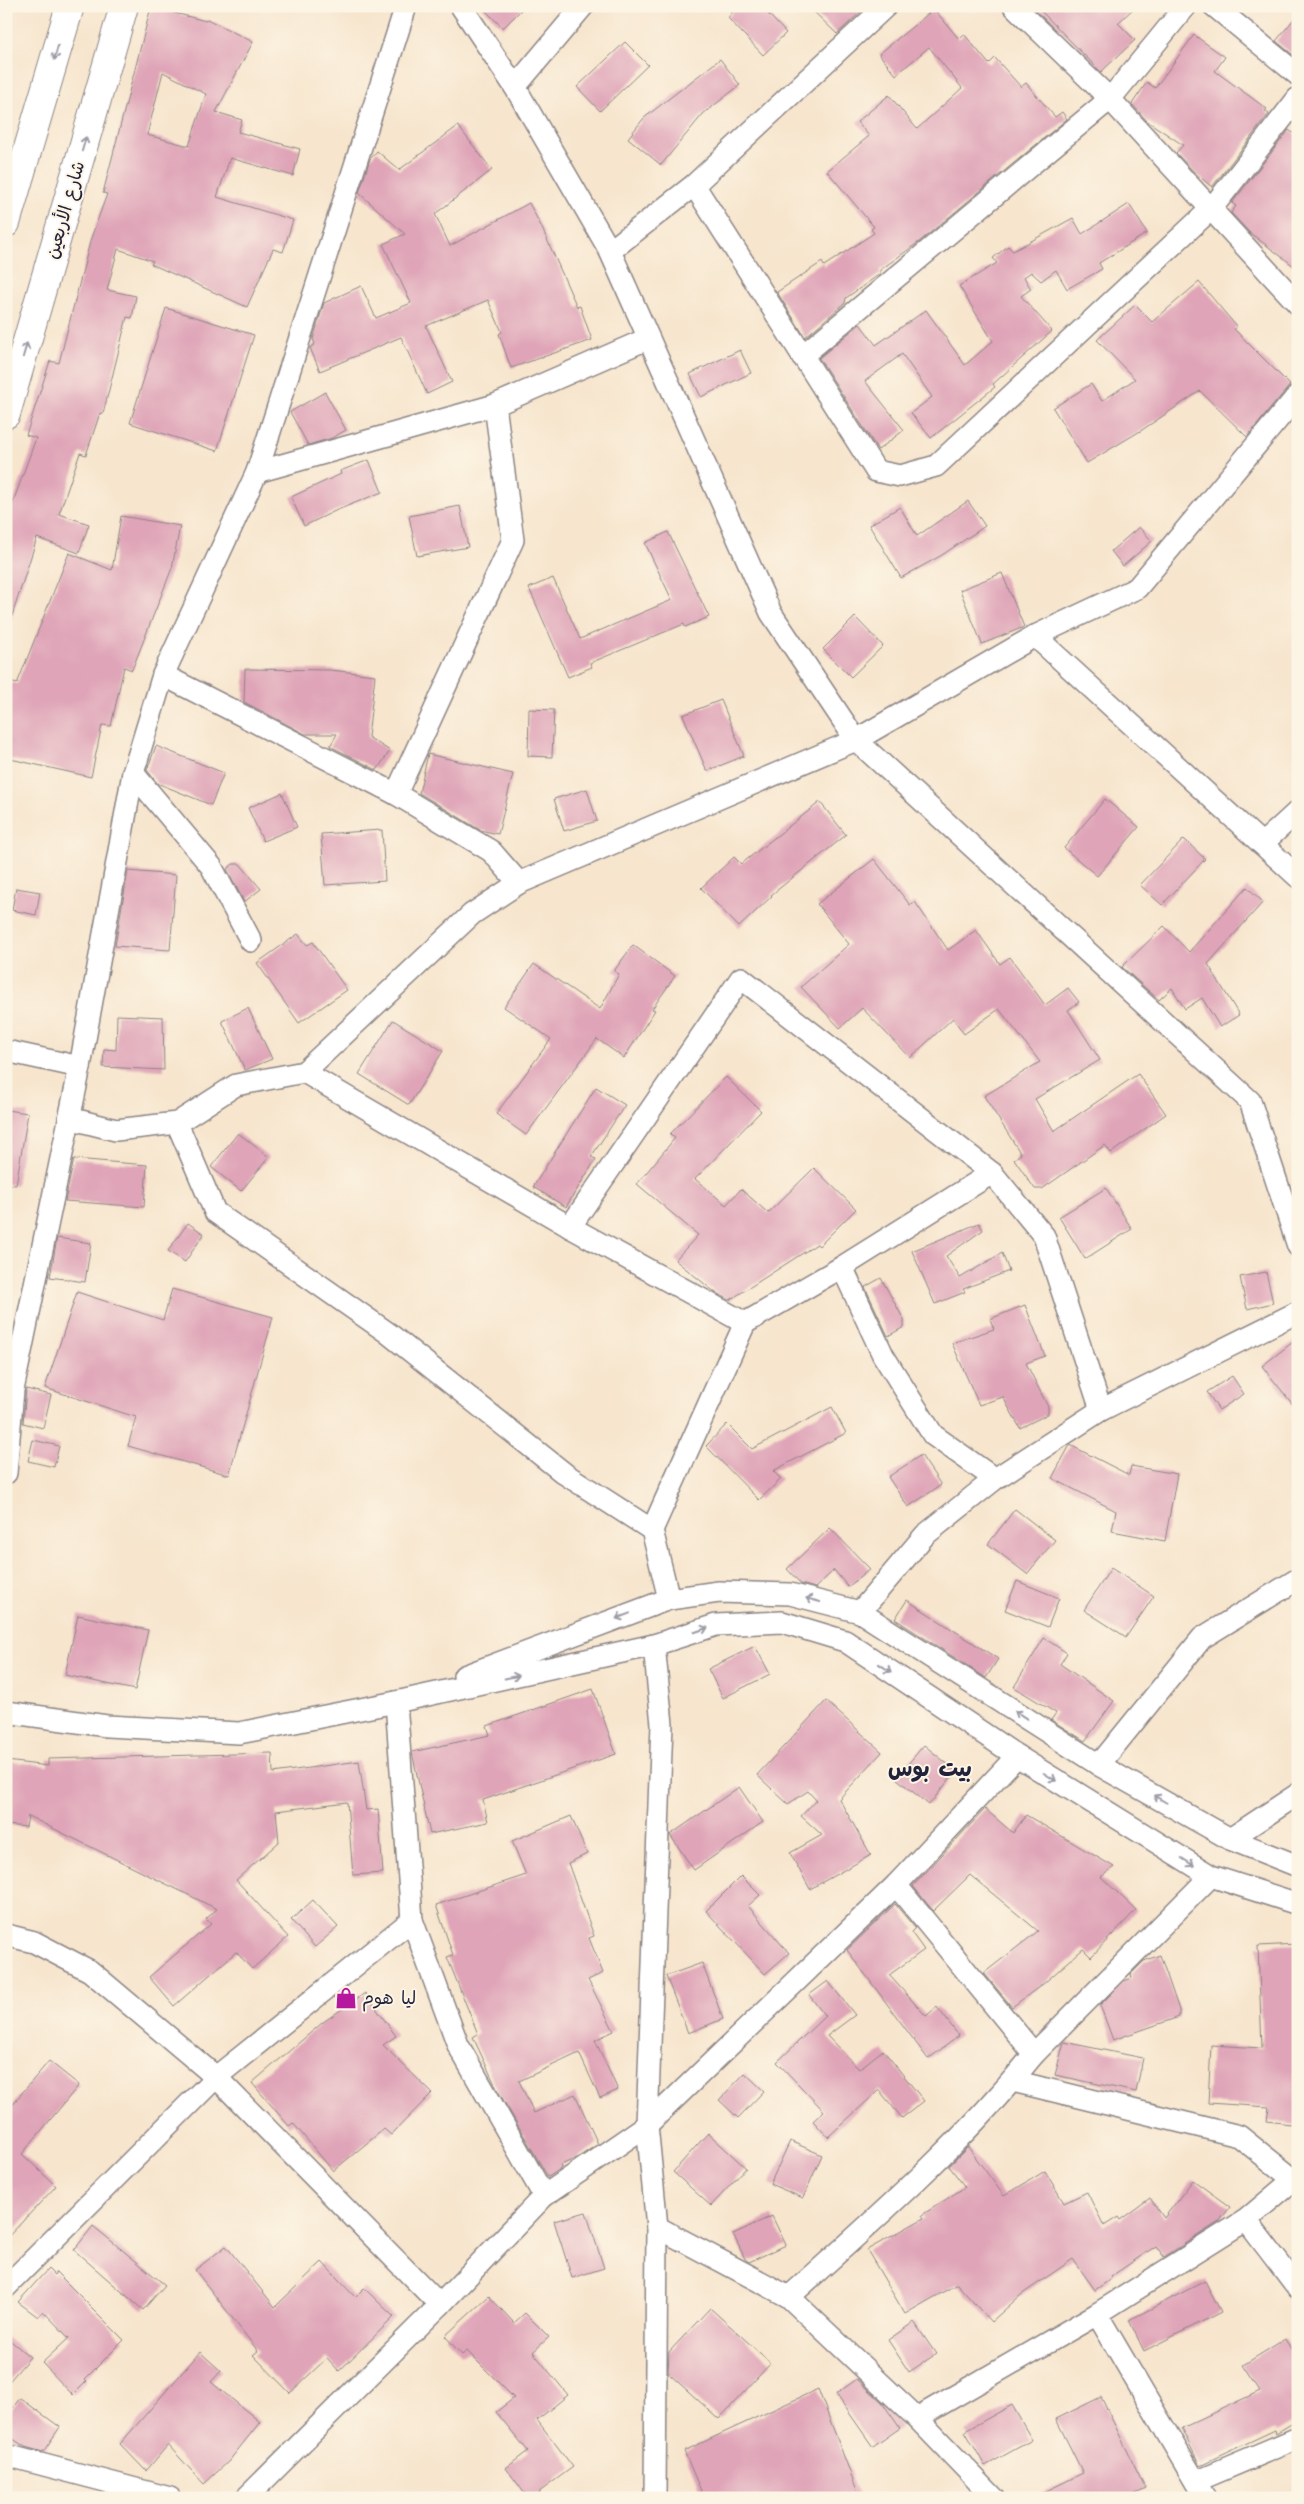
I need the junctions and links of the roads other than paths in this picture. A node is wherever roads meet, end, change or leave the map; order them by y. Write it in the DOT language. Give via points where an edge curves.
graph roads {
  1 [pos="70,6"];
  2 [pos="124,6"];
  3 [pos="406,6"];
  4 [pos="461,6"];
  5 [pos="583,6"];
  6 [pos="886,6"];
  7 [pos="1014,6"];
  8 [pos="1186,6"];
  9 [pos="1214,6"];
  10 [pos="1298,75"];
  11 [pos="515,87"];
  12 [pos="1298,98"];
  13 [pos="1110,99"];
  14 [pos="694,185"];
  15 [pos="1212,208"];
  16 [pos="6,223"];
  17 [pos="610,251"];
  18 [pos="1298,304"];
  19 [pos="647,339"];
  20 [pos="802,356"];
  21 [pos="1298,395"];
  22 [pos="495,405"];
  23 [pos="6,414"];
  24 [pos="257,472"];
  25 [pos="1035,636"];
  26 [pos="163,675"];
  27 [pos="856,740"];
  28 [pos="132,773"];
  29 [pos="396,794"];
  30 [pos="1298,811"];
  31 [pos="1262,844"];
  32 [pos="1298,876"];
  33 [pos="519,883"];
  34 [pos="251,941"];
  35 [pos="6,1051"];
  36 [pos="80,1067"];
  37 [pos="304,1072"];
  38 [pos="69,1118"];
  39 [pos="176,1123"];
  40 [pos="992,1173"];
  41 [pos="570,1227"];
  42 [pos="1298,1246"];
  43 [pos="842,1267"];
  44 [pos="1298,1312"];
  45 [pos="745,1323"];
  46 [pos="1101,1410"];
  47 [pos="6,1473"];
  48 [pos="995,1479"];
  49 [pos="652,1530"];
  50 [pos="1298,1579"];
  51 [pos="669,1599"];
  52 [pos="860,1612"];
  53 [pos="654,1646"];
  54 [pos="396,1702"];
  55 [pos="6,1712"];
  56 [pos="1017,1756"];
  57 [pos="1099,1765"];
  58 [pos="1298,1794"];
  59 [pos="1230,1839"];
  60 [pos="1298,1866"];
  61 [pos="1211,1876"];
  62 [pos="896,1885"];
  63 [pos="1298,1904"];
  64 [pos="412,1920"];
  65 [pos="6,1935"];
  66 [pos="1034,2054"];
  67 [pos="216,2076"];
  68 [pos="1013,2081"];
  69 [pos="647,2125"];
  70 [pos="1296,2181"];
  71 [pos="544,2196"];
  72 [pos="1246,2220"];
  73 [pos="657,2227"];
  74 [pos="6,2287"];
  75 [pos="1298,2288"];
  76 [pos="789,2296"];
  77 [pos="440,2305"];
  78 [pos="1097,2314"];
  79 [pos="917,2418"];
  80 [pos="1298,2438"];
  81 [pos="6,2455"];
  82 [pos="1200,2489"];
  83 [pos="170,2498"];
  84 [pos="246,2498"];
  85 [pos="655,2498"];
  86 [pos="994,2498"];
  1 -- 16 [label="main road, one-way"];
  23 -- 2 [label="main road, شارع الأربعين, one-way"];
  3 -- 24 [label="street"];
  4 -- 11 [label="street"];
  5 -- 11 [label="street"];
  6 -- 14 [label="street"];
  7 -- 13 [label="street"];
  8 -- 13 [label="street"];
  9 -- 10 [label="street"];
  11 -- 17 [label="street"];
  12 -- 15 [label="street"];
  13 -- 15 [label="street"];
  13 -- 20 [label="street"];
  14 -- 17 [label="street"];
  14 -- 20 [label="street"];
  15 -- 18 [label="street"];
  15 -- 20 [label="street" via="936,466 900,476 876,471"];
  17 -- 19 [label="street"];
  19 -- 22 [label="street"];
  19 -- 27 [label="street" via="771,613"];
  21 -- 25 [label="street" via="1137,588"];
  22 -- 24 [label="street"];
  22 -- 29 [label="street" via="512,540"];
  24 -- 26 [label="street"];
  25 -- 27 [label="street"];
  25 -- 31 [label="street"];
  26 -- 28 [label="street"];
  26 -- 29 [label="street"];
  27 -- 33 [label="street"];
  27 -- 42 [label="street" via="1250,1101"];
  28 -- 34 [label="street" via="211,866"];
  28 -- 36 [label="street"];
  29 -- 33 [label="street" via="491,851"];
  30 -- 31 [label="street"];
  31 -- 32 [label="street"];
  33 -- 37 [label="street" via="472,914"];
  35 -- 36 [label="street"];
  36 -- 38 [label="street"];
  37 -- 39 [label="street" via="236,1085"];
  37 -- 41 [label="street"];
  38 -- 39 [label="street" via="116,1130"];
  38 -- 47 [label="street" via="13,1390"];
  39 -- 49 [label="street" via="214,1212 388,1333 565,1474"];
  40 -- 41 [label="street" via="741,978"];
  40 -- 43 [label="street"];
  40 -- 46 [label="street" via="1044,1236"];
  41 -- 45 [label="street"];
  43 -- 45 [label="street"];
  43 -- 48 [label="street" via="883,1355 933,1435"];
  44 -- 46 [label="street"];
  45 -- 49 [label="street"];
  46 -- 48 [label="street"];
  48 -- 52 [label="street" via="926,1535"];
  49 -- 51 [label="street"];
  50 -- 57 [label="street" via="1202,1638"];
  52 -- 51 [label="street, one-way" via="790,1594 720,1592"];
  51 -- 54 [label="street, one-way"];
  57 -- 52 [label="street, one-way"];
  54 -- 53 [label="street, one-way"];
  53 -- 56 [label="street, one-way" via="716,1625 782,1622 845,1641"];
  53 -- 69 [label="street" via="662,1724"];
  54 -- 55 [label="street" via="239,1733 107,1726"];
  54 -- 64 [label="street"];
  56 -- 61 [label="street, one-way"];
  56 -- 62 [label="street"];
  59 -- 57 [label="street, one-way"];
  58 -- 59 [label="street"];
  59 -- 60 [label="street"];
  61 -- 63 [label="street"];
  61 -- 66 [label="street"];
  62 -- 66 [label="street"];
  62 -- 69 [label="street"];
  64 -- 67 [label="street"];
  64 -- 71 [label="street" via="458,2045"];
  65 -- 67 [label="street" via="34,1942 90,1970"];
  66 -- 68 [label="street"];
  67 -- 74 [label="street"];
  67 -- 77 [label="street"];
  68 -- 70 [label="street" via="1239,2136"];
  68 -- 76 [label="street" via="898,2199"];
  69 -- 71 [label="street"];
  69 -- 73 [label="street"];
  70 -- 72 [label="street"];
  71 -- 77 [label="street"];
  72 -- 75 [label="street"];
  72 -- 78 [label="street"];
  73 -- 76 [label="street"];
  73 -- 85 [label="street"];
  76 -- 79 [label="street"];
  77 -- 84 [label="street"];
  78 -- 79 [label="street"];
  78 -- 82 [label="street"];
  79 -- 86 [label="street"];
  80 -- 82 [label="street"];
  81 -- 83 [label="street"];
}
